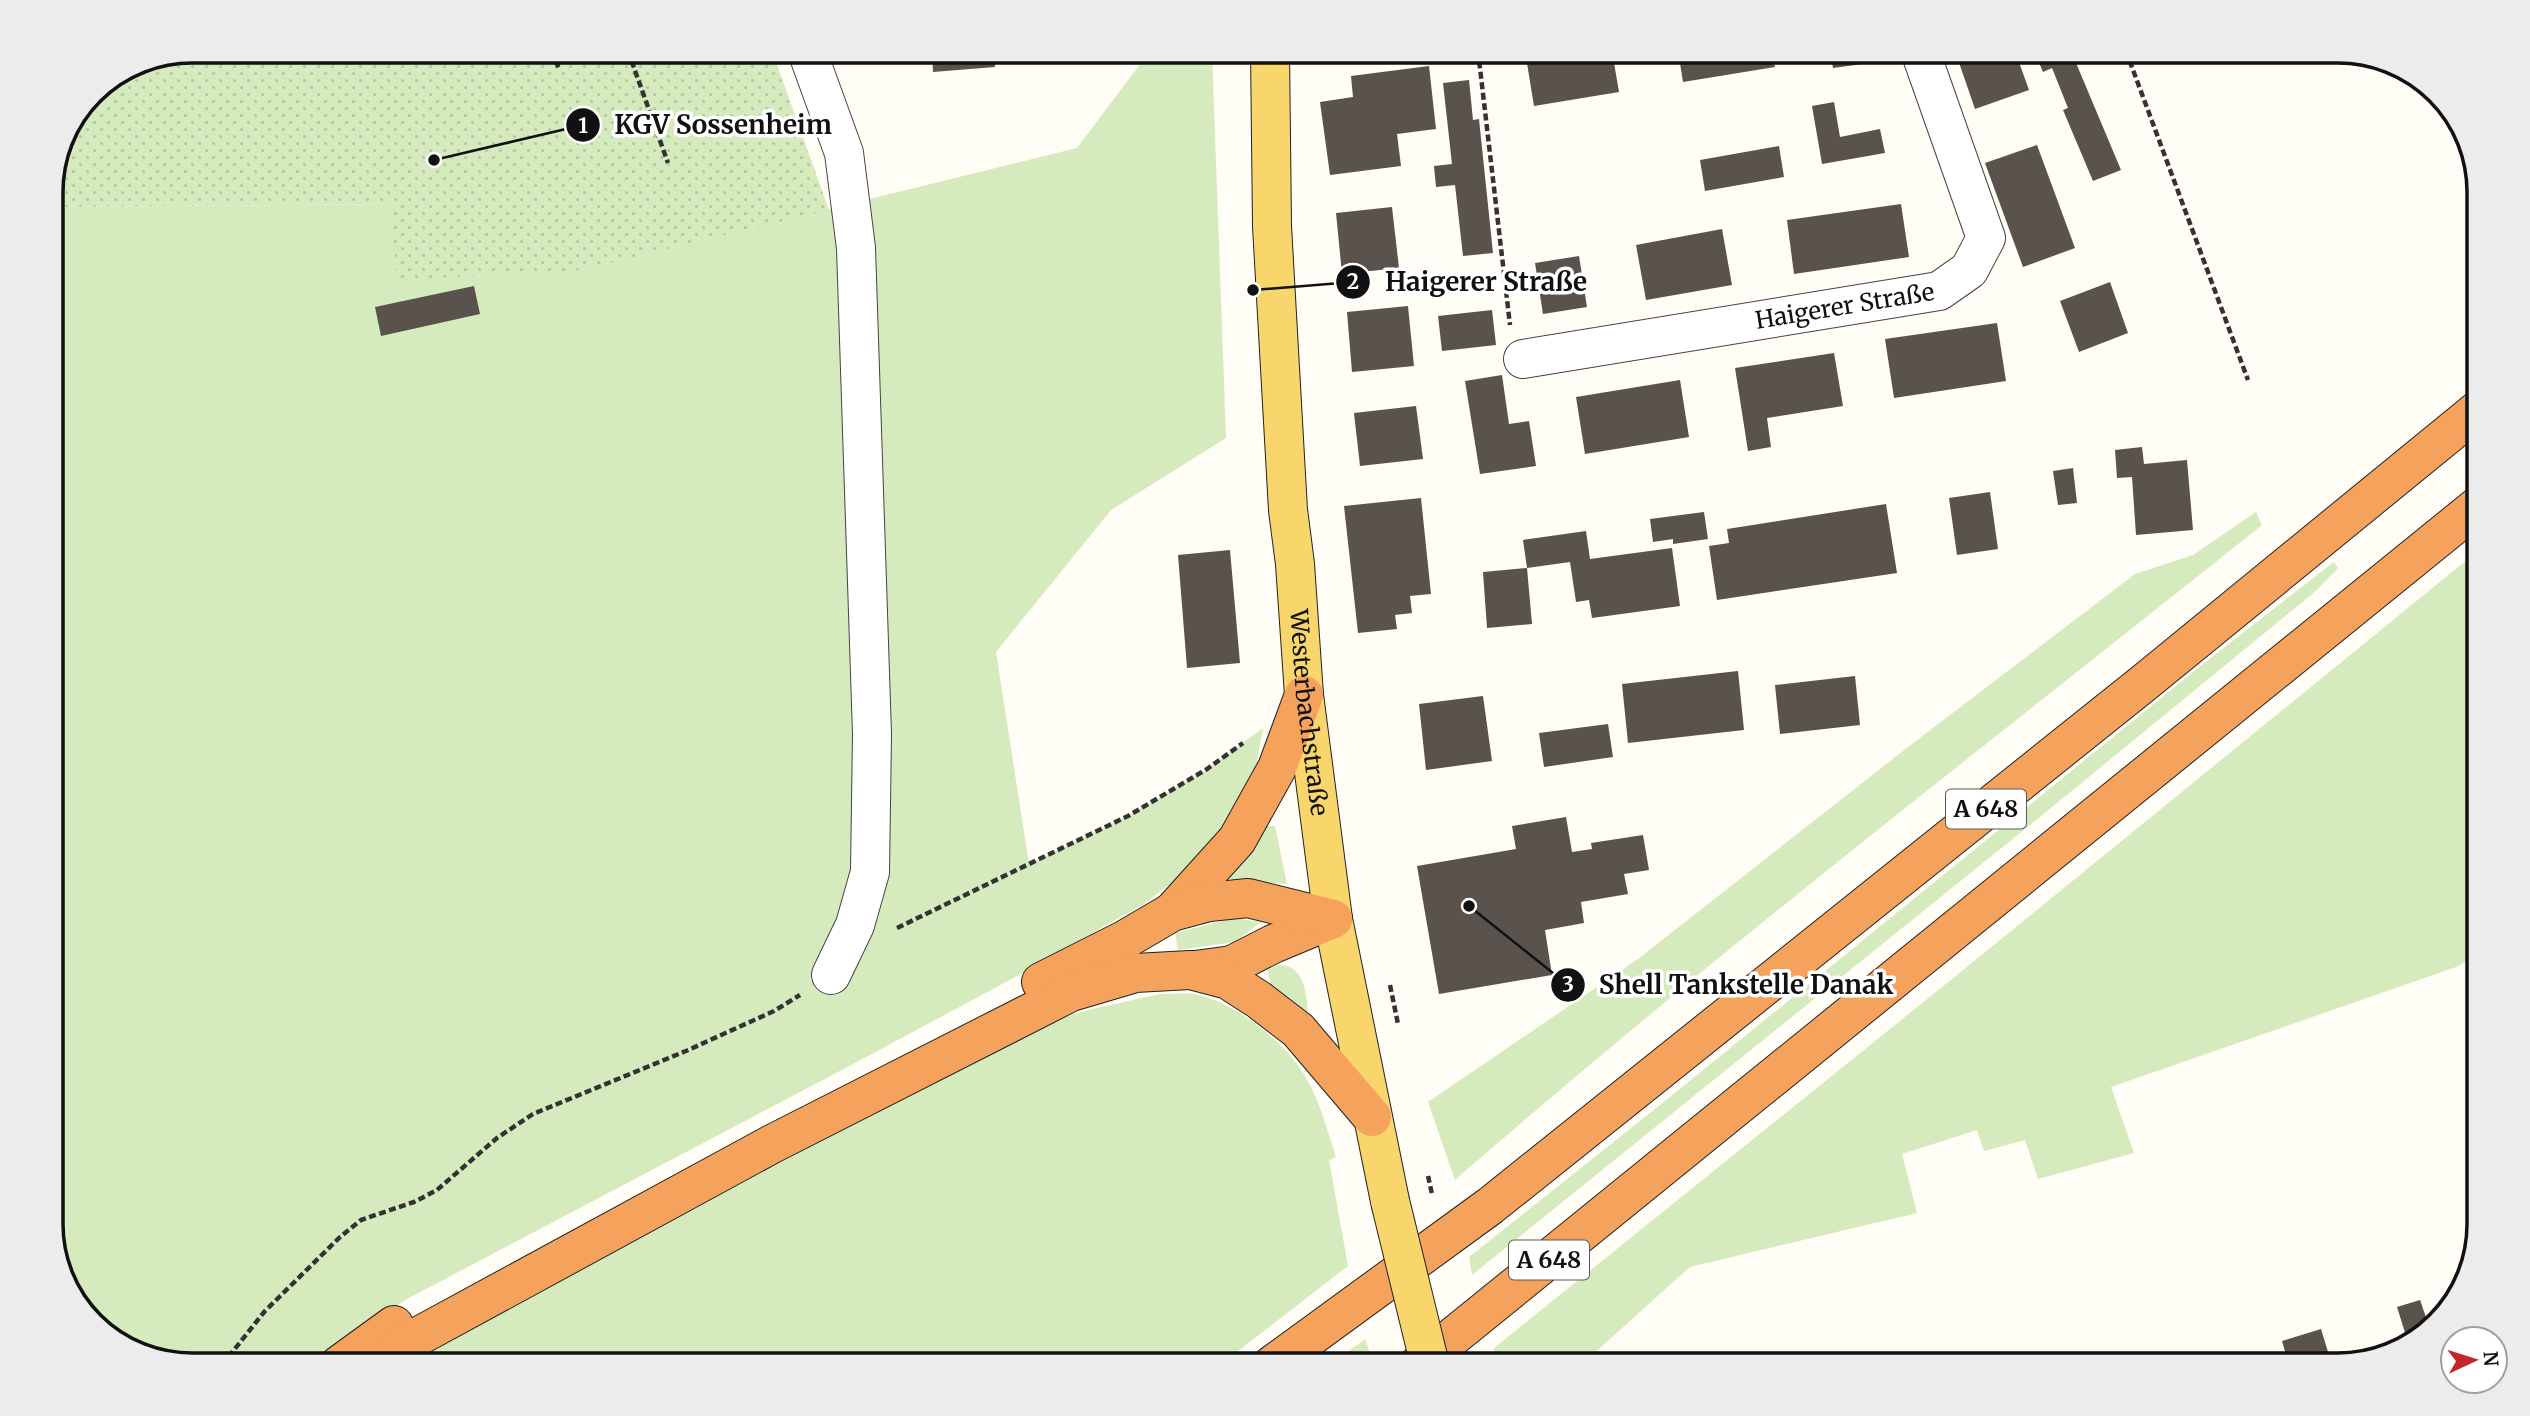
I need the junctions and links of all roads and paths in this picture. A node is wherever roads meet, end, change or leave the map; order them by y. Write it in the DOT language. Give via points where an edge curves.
graph roads {
  1 [pos="557,63"];
  2 [pos="632,63"];
  3 [pos="811,63"];
  4 [pos="1270,63"];
  5 [pos="1479,63"];
  6 [pos="1924,63"];
  7 [pos="2130,63"];
  8 [pos="559,69"];
  9 [pos="668,163"];
  10 [pos="1523,359"];
  11 [pos="2248,380"];
  12 [pos="2467,419"];
  13 [pos="2467,515"];
  14 [pos="1304,695"];
  15 [pos="1252,736"];
  16 [pos="1172,912"];
  17 [pos="1333,919"];
  18 [pos="887,935"];
  19 [pos="1191,970"];
  20 [pos="831,975"];
  21 [pos="1389,981"];
  22 [pos="1400,1032"];
  23 [pos="1372,1117"];
  24 [pos="1425,1163"];
  25 [pos="1428,1176"];
  26 [pos="232,1353"];
  27 [pos="356,1353"];
  28 [pos="394,1353"];
  29 [pos="1288,1353"];
  30 [pos="1427,1353"];
  31 [pos="1433,1353"];
  1 -- 8 [label="path"];
  2 -- 9 [label="path"];
  3 -- 20 [label="street" via="844,153 856,248 872,720 870,872 855,925"];
  4 -- 14 [label="main road, Westerbachstraße" via="1272,226"];
  5 -- 10 [label="path" via="1510,325"];
  6 -- 10 [label="street, Haigerer Straße" via="1986,238 1969,270 1939,291"];
  7 -- 11 [label="path"];
  12 -- 29 [label="highway, A 648" via="1490,1206"];
  13 -- 31 [label="highway, A 648"];
  14 -- 16 [label="highway" via="1277,768 1237,840"];
  14 -- 17 [label="main road, Westerbachstraße"];
  15 -- 18 [label="path" via="1128,816"];
  16 -- 17 [label="highway" via="1248,898"];
  16 -- 27 [label="highway" via="438,1298"];
  17 -- 19 [label="highway" via="1232,965"];
  17 -- 23 [label="main road, Westerbachstraße"];
  19 -- 23 [label="highway" via="1228,980 1298,1030"];
  19 -- 28 [label="highway" via="1135,973 1071,992 772,1144"];
  20 -- 26 [label="path" via="774,1011 533,1114 497,1138 437,1191 362,1220 265,1311"];
  21 -- 22 [label="path"];
  23 -- 30 [label="main road, Westerbachstraße, bridge"];
  24 -- 25 [label="path"];
}
